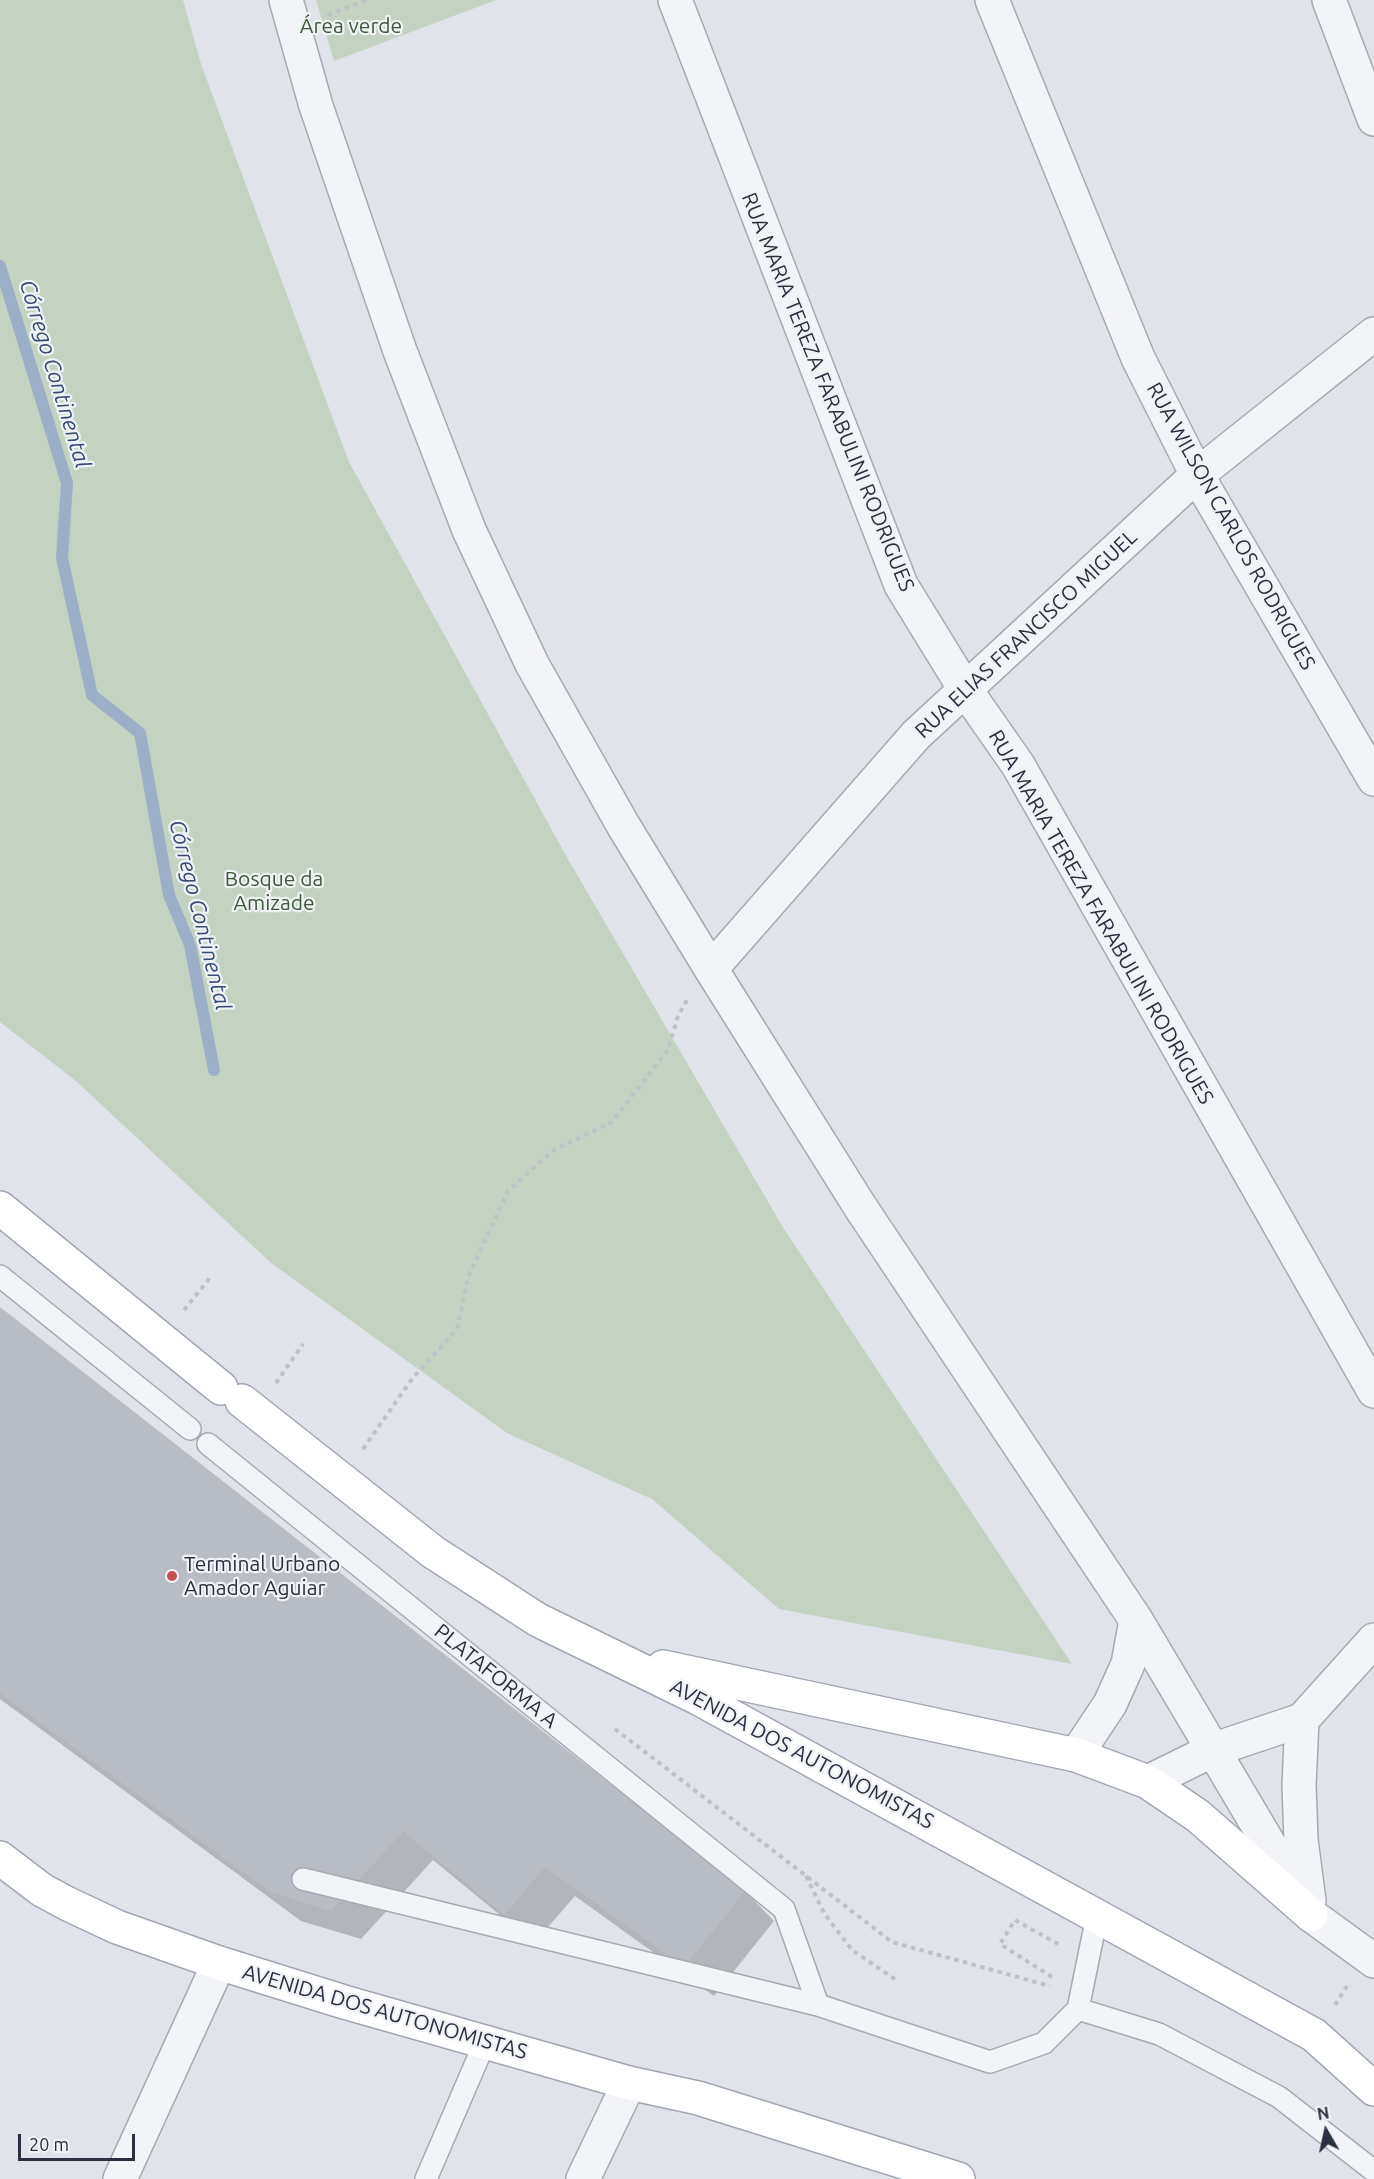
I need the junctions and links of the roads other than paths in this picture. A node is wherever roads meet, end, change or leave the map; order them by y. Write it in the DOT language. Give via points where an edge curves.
graph roads {
  1 [pos="286,0"];
  2 [pos="675,0"];
  3 [pos="992,0"];
  4 [pos="1329,0"];
  5 [pos="1374,119"];
  6 [pos="1374,334"];
  7 [pos="1197,475"];
  8 [pos="965,689"];
  9 [pos="1374,779"];
  10 [pos="711,969"];
  11 [pos="0,1208"];
  12 [pos="0,1276"];
  13 [pos="1374,1390"];
  14 [pos="190,1429"];
  15 [pos="208,1444"];
  16 [pos="1136,1620"];
  17 [pos="1374,1641"];
  18 [pos="618,1657"];
  19 [pos="1302,1720"];
  20 [pos="1215,1749"];
  21 [pos="1076,1755"];
  22 [pos="1148,1782"];
  23 [pos="0,1858"];
  24 [pos="303,1879"];
  25 [pos="1311,1915"];
  26 [pos="1097,1916"];
  27 [pos="1371,1959"];
  28 [pos="219,1963"];
  29 [pos="818,2005"];
  30 [pos="1078,2009"];
  31 [pos="485,2042"];
  32 [pos="629,2083"];
  33 [pos="1374,2089"];
  34 [pos="1374,2171"];
  35 [pos="120,2179"];
  36 [pos="426,2179"];
  37 [pos="583,2179"];
  38 [pos="958,2179"];
  1 -- 10 [label="street" via="316,106 400,351 469,530 532,664 623,825"];
  2 -- 8 [label="street, RUA MARIA TEREZA FARABULINI RODRIGUES" via="901,585"];
  3 -- 7 [label="street, RUA WILSON CARLOS RODRIGUES" via="1138,358"];
  4 -- 5 [label="street"];
  6 -- 7 [label="street, RUA ELIAS FRANCISCO MIGUEL"];
  7 -- 8 [label="street, RUA ELIAS FRANCISCO MIGUEL"];
  7 -- 9 [label="street, RUA WILSON CARLOS RODRIGUES"];
  8 -- 10 [label="street, RUA ELIAS FRANCISCO MIGUEL" via="916,735"];
  8 -- 13 [label="street, RUA MARIA TEREZA FARABULINI RODRIGUES" via="1018,765"];
  10 -- 16 [label="street" via="861,1208"];
  11 -- 18 [label="main road, AVENIDA DOS AUTONOMISTAS" via="433,1552 538,1620"];
  12 -- 14 [label="lane"];
  15 -- 29 [label="lane, PLATAFORMA A" via="784,1909"];
  16 -- 20 [label="street"];
  16 -- 21 [label="street" via="1128,1664 1110,1704"];
  17 -- 19 [label="street"];
  18 -- 21 [label="main road"];
  18 -- 26 [label="main road, AVENIDA DOS AUTONOMISTAS"];
  19 -- 20 [label="street"];
  19 -- 25 [label="street" via="1301,1840"];
  20 -- 22 [label="street"];
  20 -- 25 [label="street"];
  21 -- 22 [label="main road"];
  22 -- 25 [label="main road" via="1198,1816"];
  23 -- 28 [label="main road, AVENIDA DOS AUTONOMISTAS" via="68,1904 117,1927"];
  24 -- 29 [label="lane"];
  25 -- 27 [label="street"];
  26 -- 30 [label="lane"];
  26 -- 33 [label="main road, AVENIDA DOS AUTONOMISTAS" via="1314,2035"];
  28 -- 31 [label="main road, AVENIDA DOS AUTONOMISTAS"];
  28 -- 35 [label="street"];
  29 -- 30 [label="lane" via="990,2062 1044,2043"];
  30 -- 34 [label="lane" via="1159,2034 1279,2097"];
  31 -- 32 [label="main road, AVENIDA DOS AUTONOMISTAS"];
  31 -- 36 [label="lane"];
  32 -- 37 [label="street"];
  32 -- 38 [label="main road, AVENIDA DOS AUTONOMISTAS" via="698,2098"];
}
